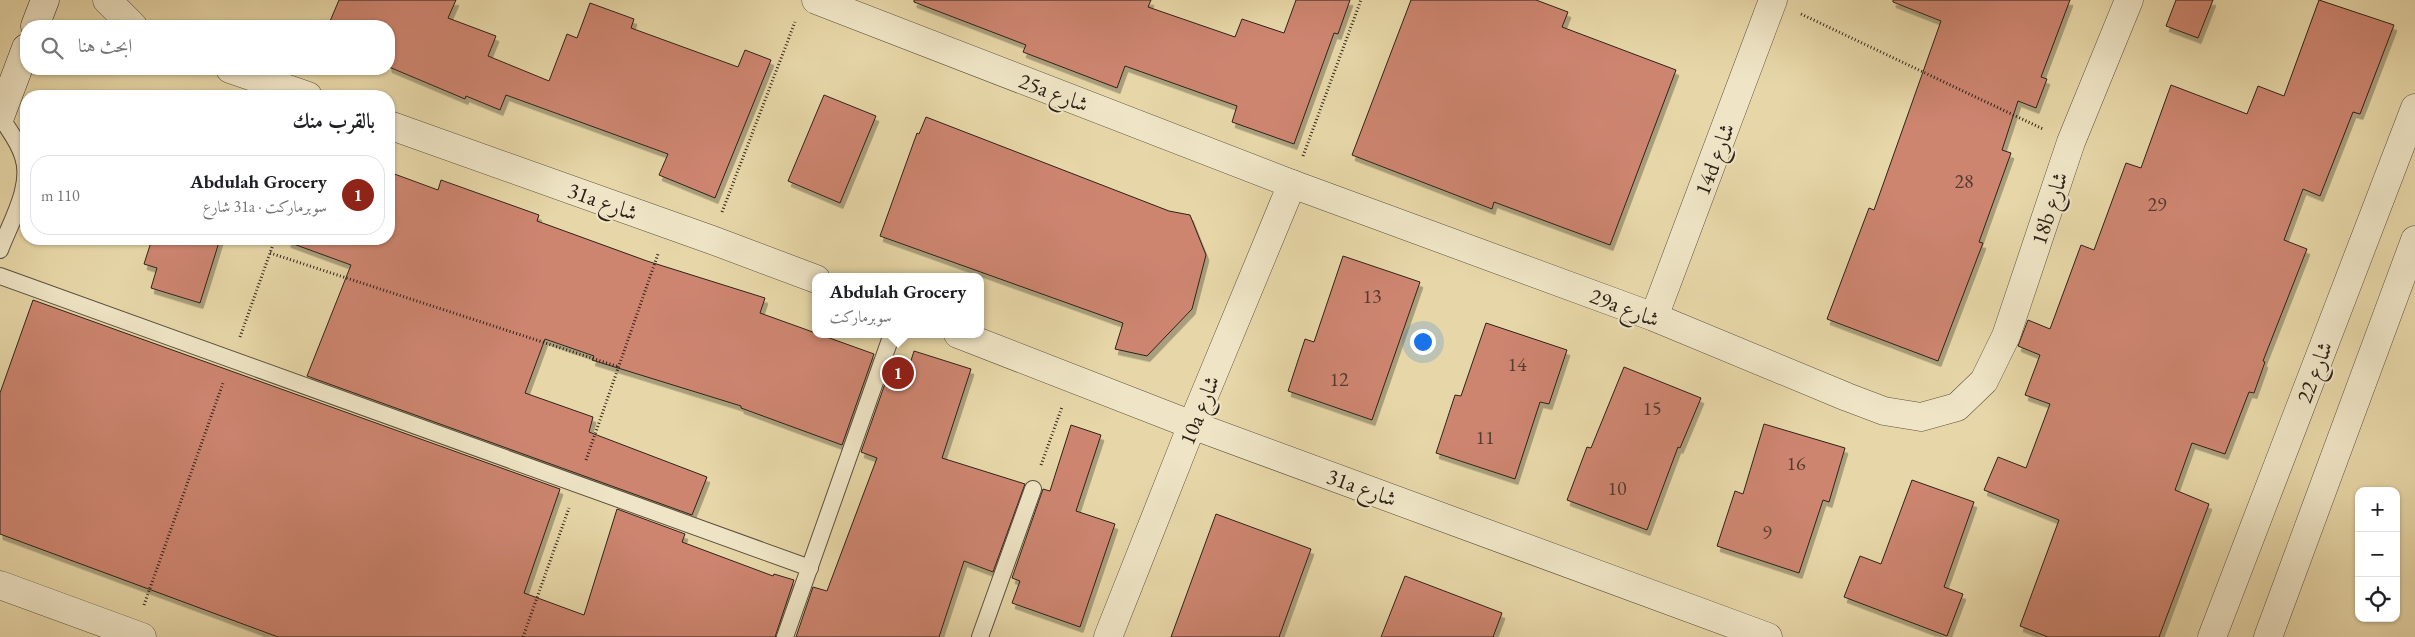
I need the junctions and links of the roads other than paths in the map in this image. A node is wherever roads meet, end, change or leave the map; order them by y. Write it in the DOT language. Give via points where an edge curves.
graph roads {
  1 [pos="46,0"];
  2 [pos="816,0"];
  3 [pos="1772,0"];
  4 [pos="2129,0"];
  5 [pos="38,20"];
  6 [pos="20,64"];
  7 [pos="247,75"];
  8 [pos="291,90"];
  9 [pos="2415,108"];
  10 [pos="0,116"];
  11 [pos="395,127"];
  12 [pos="20,152"];
  13 [pos="1292,184"];
  14 [pos="20,196"];
  15 [pos="2415,240"];
  16 [pos="0,250"];
  17 [pos="0,276"];
  18 [pos="812,278"];
  19 [pos="1654,317"];
  20 [pos="891,338"];
  21 [pos="968,338"];
  22 [pos="1957,407"];
  23 [pos="1192,425"];
  24 [pos="1033,489"];
  25 [pos="810,568"];
  26 [pos="1,585"];
  27 [pos="138,636"];
  28 [pos="786,637"];
  29 [pos="980,637"];
  30 [pos="1108,637"];
  31 [pos="1768,637"];
  32 [pos="2212,637"];
  33 [pos="2268,637"];
  1 -- 5 [label="street"];
  2 -- 13 [label="street, 25a شارع"];
  3 -- 19 [label="street, 14d شارع"];
  4 -- 22 [label="street, 18b شارع" via="2071,142 2006,336 1984,381"];
  6 -- 10 [label="street"];
  7 -- 8 [label="street"];
  9 -- 32 [label="street, شارع 22"];
  10 -- 12 [label="lane"];
  11 -- 18 [label="street, 31a شارع"];
  13 -- 19 [label="street, 29a شارع"];
  13 -- 23 [label="street, 10a شارع"];
  14 -- 16 [label="lane"];
  15 -- 33 [label="street"];
  17 -- 25 [label="lane"];
  19 -- 22 [label="street, 29a شارع" via="1884,411 1921,417"];
  20 -- 25 [label="lane"];
  21 -- 23 [label="street, 31a شارع"];
  23 -- 30 [label="street, 10a شارع"];
  23 -- 31 [label="street, 31a شارع"];
  24 -- 29 [label="lane"];
  25 -- 28 [label="lane"];
  26 -- 27 [label="street"];
}
